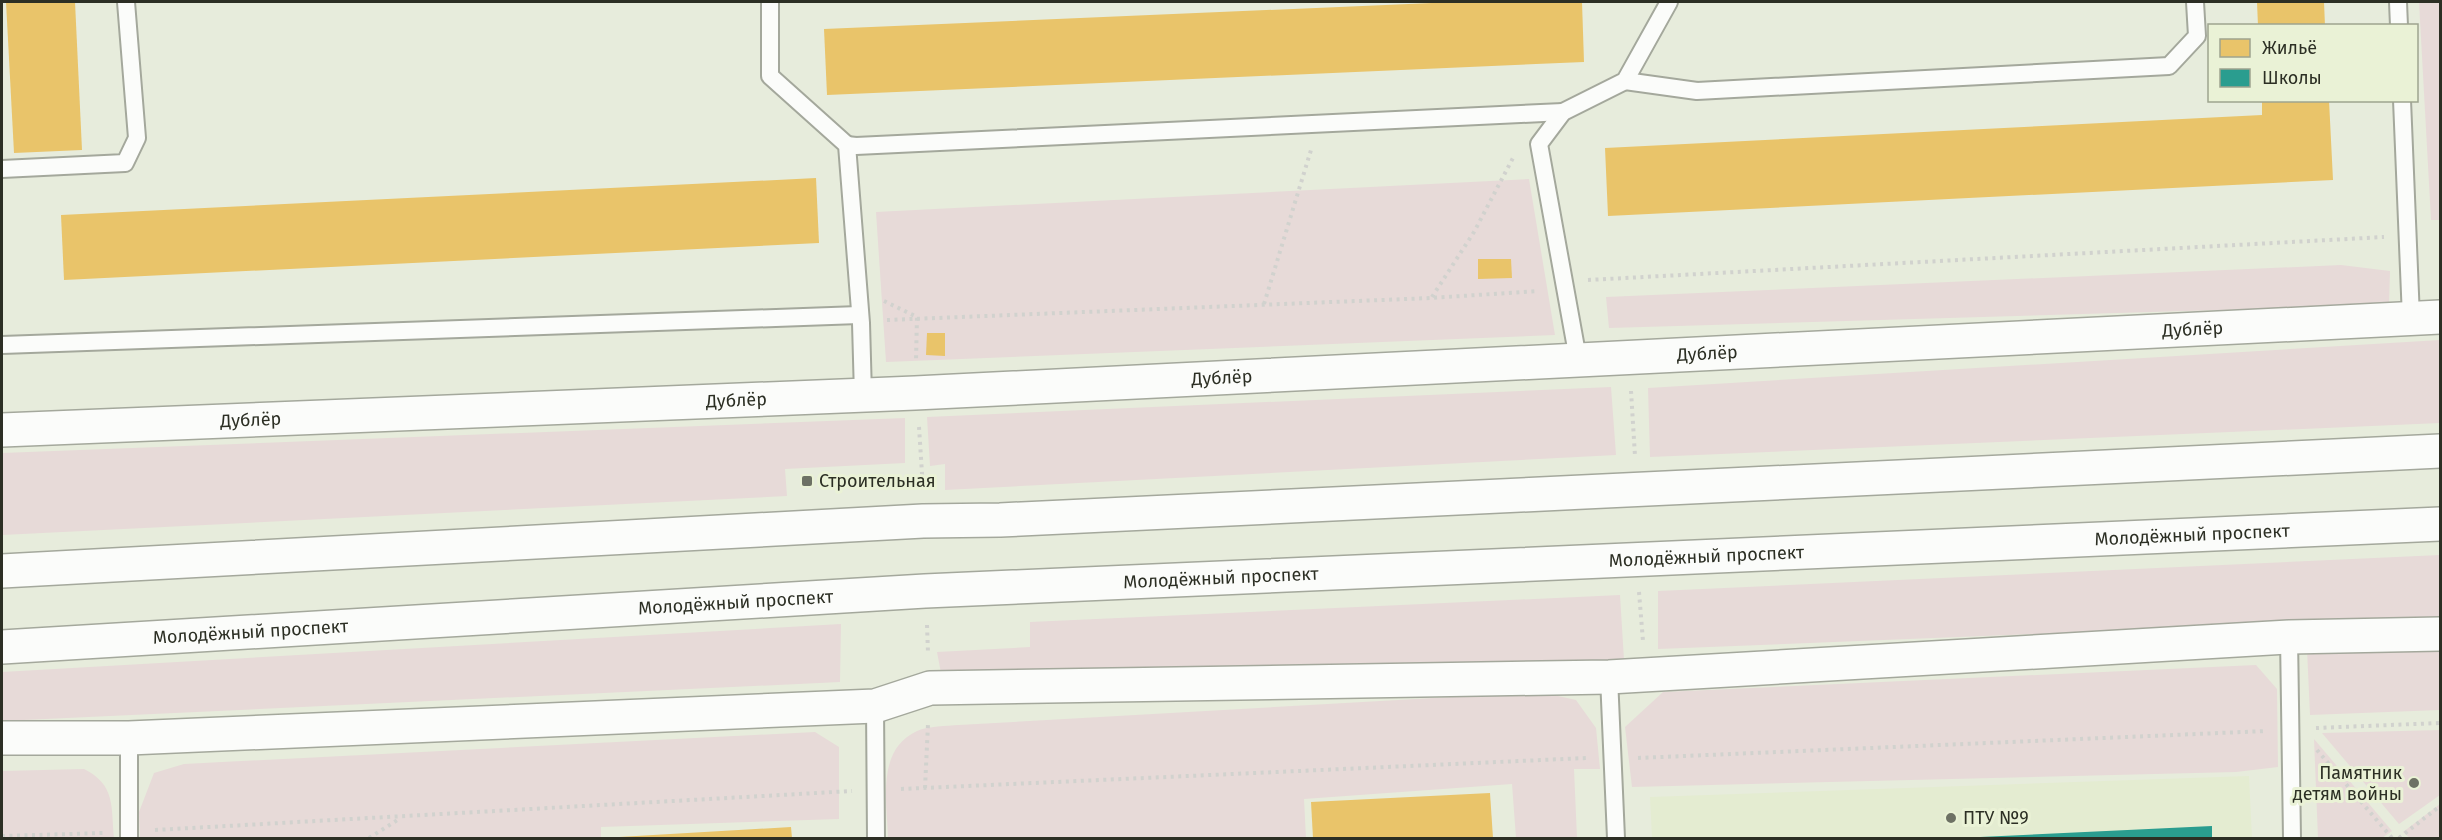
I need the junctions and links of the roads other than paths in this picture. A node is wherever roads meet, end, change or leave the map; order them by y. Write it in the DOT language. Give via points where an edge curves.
graph roads {
  1 [pos="126,2"];
  2 [pos="770,2"];
  3 [pos="1669,2"];
  4 [pos="2195,2"];
  5 [pos="2398,2"];
  6 [pos="2399,24"];
  7 [pos="1625,81"];
  8 [pos="2402,102"];
  9 [pos="1563,112"];
  10 [pos="847,145"];
  11 [pos="2,170"];
  12 [pos="859,315"];
  13 [pos="2426,318"];
  14 [pos="2,345"];
  15 [pos="1578,359"];
  16 [pos="862,395"];
  17 [pos="2,430"];
  18 [pos="2440,451"];
  19 [pos="2440,524"];
  20 [pos="2,571"];
  21 [pos="2440,633"];
  22 [pos="2289,637"];
  23 [pos="2,647"];
  24 [pos="1609,677"];
  25 [pos="875,706"];
  26 [pos="2,738"];
  27 [pos="129,738"];
  28 [pos="129,835"];
  29 [pos="876,838"];
  30 [pos="1616,838"];
  31 [pos="2292,838"];
  1 -- 11 [label="lane" via="137,138 125,164"];
  2 -- 10 [label="lane" via="770,76"];
  3 -- 7 [label="lane"];
  4 -- 7 [label="lane" via="2197,36 2169,66 1697,91"];
  5 -- 6 [label="lane"];
  7 -- 9 [label="lane"];
  8 -- 13 [label="lane" via="2407,236"];
  9 -- 10 [label="lane"];
  9 -- 15 [label="lane" via="1539,144"];
  10 -- 12 [label="lane"];
  12 -- 14 [label="lane"];
  12 -- 16 [label="lane"];
  13 -- 15 [label="street, Дублёр"];
  15 -- 16 [label="street, Дублёр"];
  16 -- 17 [label="street, Дублёр"];
  18 -- 20 [label="street" via="923,521"];
  19 -- 23 [label="street, Молодёжный проспект" via="925,591"];
  21 -- 22 [label="street"];
  22 -- 24 [label="street"];
  22 -- 31 [label="lane"];
  24 -- 25 [label="street" via="930,688"];
  24 -- 30 [label="lane"];
  25 -- 27 [label="street"];
  25 -- 29 [label="lane"];
  26 -- 27 [label="street"];
  27 -- 28 [label="lane"];
}
